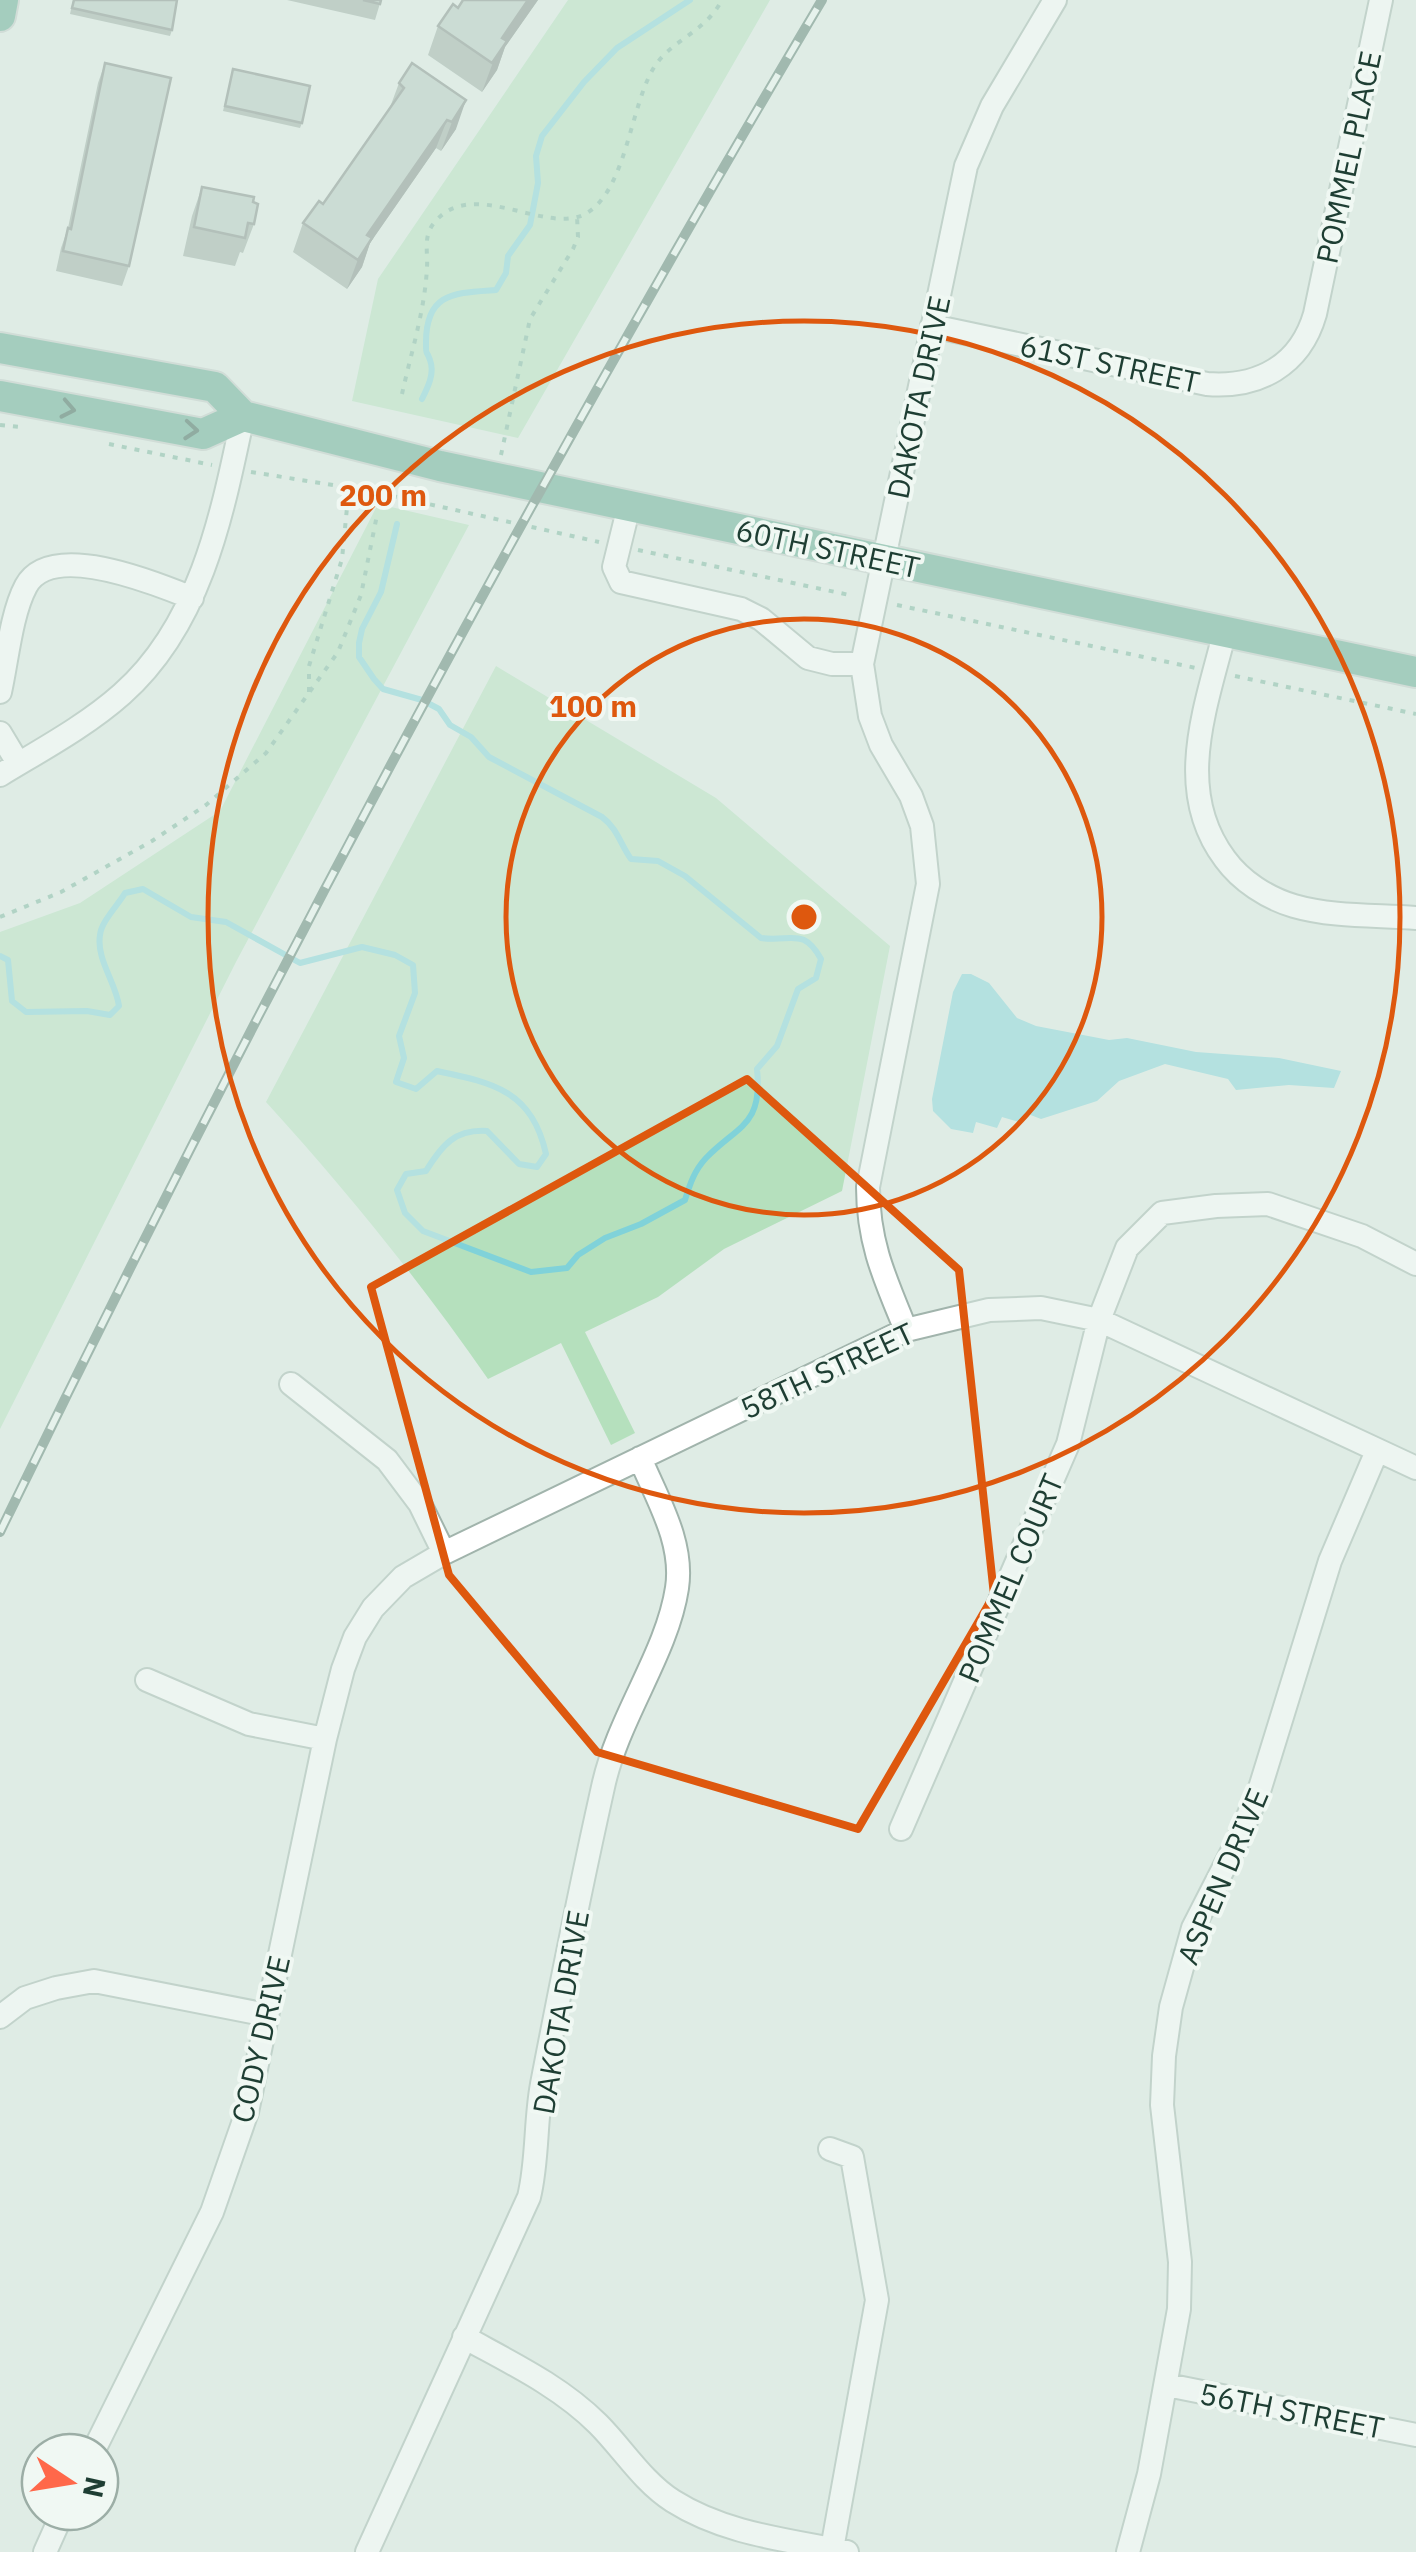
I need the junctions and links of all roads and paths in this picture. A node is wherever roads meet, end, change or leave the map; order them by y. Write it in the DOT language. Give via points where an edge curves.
graph roads {
  1 [pos="2,0"];
  2 [pos="722,0"];
  3 [pos="1055,0"];
  4 [pos="1381,0"];
  5 [pos="0,16"];
  6 [pos="577,216"];
  7 [pos="1314,314"];
  8 [pos="932,326"];
  9 [pos="0,348"];
  10 [pos="402,394"];
  11 [pos="0,396"];
  12 [pos="242,416"];
  13 [pos="0,425"];
  14 [pos="20,427"];
  15 [pos="94,440"];
  16 [pos="232,469"];
  17 [pos="495,478"];
  18 [pos="348,488"];
  19 [pos="629,506"];
  20 [pos="377,515"];
  21 [pos="621,546"];
  22 [pos="884,560"];
  23 [pos="850,595"];
  24 [pos="192,598"];
  25 [pos="900,606"];
  26 [pos="1224,631"];
  27 [pos="862,664"];
  28 [pos="1202,669"];
  29 [pos="1416,672"];
  30 [pos="1231,675"];
  31 [pos="0,692"];
  32 [pos="309,692"];
  33 [pos="1416,714"];
  34 [pos="0,733"];
  35 [pos="9,769"];
  36 [pos="0,918"];
  37 [pos="1416,918"];
  38 [pos="1416,1264"];
  39 [pos="1099,1320"];
  40 [pos="906,1330"];
  41 [pos="290,1384"];
  42 [pos="1377,1451"];
  43 [pos="640,1458"];
  44 [pos="1416,1468"];
  45 [pos="444,1553"];
  46 [pos="373,1608"];
  47 [pos="147,1680"];
  48 [pos="325,1738"];
  49 [pos="902,1828"];
  50 [pos="267,2015"];
  51 [pos="0,2016"];
  52 [pos="830,2150"];
  53 [pos="464,2337"];
  54 [pos="1167,2386"];
  55 [pos="103,2432"];
  56 [pos="1416,2435"];
  57 [pos="840,2550"];
  58 [pos="367,2552"];
  59 [pos="1128,2552"];
  1 -- 5 [label="main road"];
  2 -- 6 [label="path" via="705,25 654,66 606,195"];
  3 -- 8 [label="street, DAKOTA DRIVE" via="978,134"];
  4 -- 7 [label="street, POMMEL PLACE"];
  6 -- 10 [label="path" via="460,205 442,216 430,230 426,286"];
  6 -- 17 [label="path" via="573,249 530,319"];
  7 -- 8 [label="street, 61ST STREET" via="1287,362 1230,386"];
  8 -- 22 [label="street, DAKOTA DRIVE"];
  9 -- 12 [label="main road, 60TH STREET" via="215,387"];
  11 -- 12 [label="main road, one-way" via="203,434"];
  12 -- 16 [label="street"];
  12 -- 17 [label="main road, 60TH STREET"];
  13 -- 14 [label="path"];
  15 -- 16 [label="path"];
  16 -- 18 [label="path"];
  16 -- 24 [label="street"];
  17 -- 19 [label="main road, 60TH STREET"];
  18 -- 21 [label="path"];
  18 -- 32 [label="path" via="342,559 309,666"];
  19 -- 21 [label="street"];
  19 -- 22 [label="main road, 60TH STREET"];
  20 -- 32 [label="path" via="361,595 338,652"];
  21 -- 23 [label="path"];
  21 -- 27 [label="street" via="614,566 620,582 741,609 808,658"];
  22 -- 26 [label="main road, 60TH STREET"];
  22 -- 27 [label="street, DAKOTA DRIVE"];
  24 -- 31 [label="street" via="74,565 47,568 32,578 20,600"];
  24 -- 35 [label="street" via="166,644 122,694"];
  25 -- 28 [label="path"];
  26 -- 29 [label="main road, 60TH STREET"];
  26 -- 37 [label="street" via="1195,770 1196,796 1214,844 1247,882 1294,906"];
  27 -- 40 [label="street, DAKOTA DRIVE" via="870,716 911,796 927,853 925,909 868,1187 873,1250"];
  30 -- 33 [label="path"];
  32 -- 36 [label="path" via="266,753 206,805 116,862"];
  34 -- 35 [label="street"];
  38 -- 39 [label="street, POMMEL COURT" via="1362,1236 1268,1204 1162,1213 1127,1248"];
  39 -- 40 [label="street, 58TH STREET" via="1041,1308 989,1310"];
  39 -- 42 [label="street, 58TH STREET"];
  39 -- 49 [label="street, POMMEL COURT" via="1068,1444"];
  40 -- 43 [label="street, 58TH STREET"];
  41 -- 45 [label="street" via="387,1460 420,1504"];
  42 -- 44 [label="street, 58TH STREET"];
  42 -- 54 [label="street, ASPEN DRIVE" via="1330,1561 1260,1788 1193,1928 1171,2007 1162,2105 1180,2262"];
  43 -- 45 [label="street, 58TH STREET"];
  43 -- 53 [label="street, DAKOTA DRIVE" via="674,1538 677,1586 604,1783 542,2088 529,2197"];
  45 -- 46 [label="street, 58TH STREET" via="403,1577"];
  46 -- 48 [label="street, CODY DRIVE" via="343,1669"];
  47 -- 48 [label="street" via="250,1724"];
  48 -- 50 [label="street, CODY DRIVE"];
  50 -- 51 [label="street" via="94,1981 26,1998"];
  50 -- 55 [label="street, CODY DRIVE" via="247,2112 212,2212"];
  52 -- 57 [label="street" via="852,2157 877,2300"];
  53 -- 57 [label="street" via="554,2386 673,2501 711,2521"];
  53 -- 58 [label="street, DAKOTA DRIVE"];
  54 -- 56 [label="street, 56TH STREET"];
  54 -- 59 [label="street, ASPEN DRIVE"];
}
